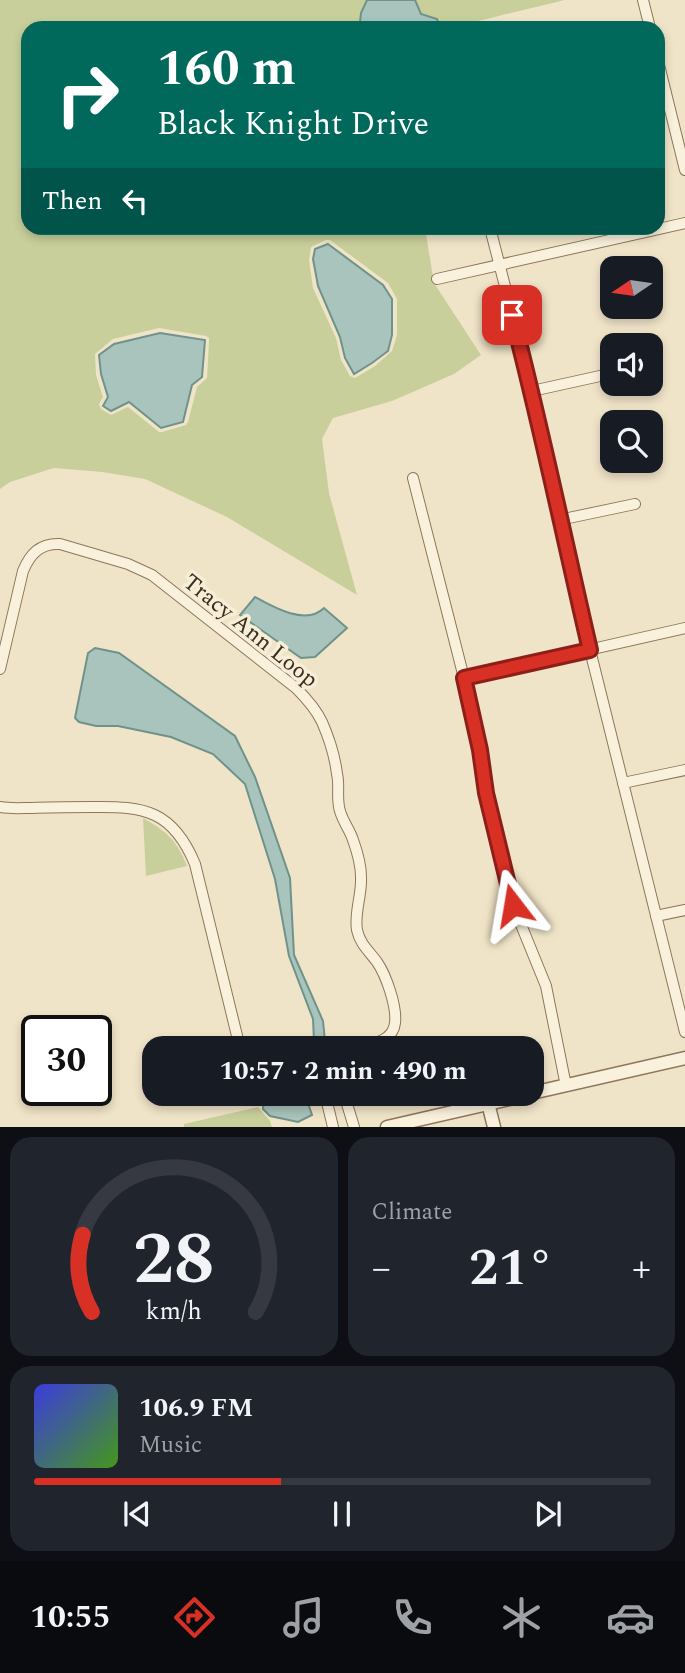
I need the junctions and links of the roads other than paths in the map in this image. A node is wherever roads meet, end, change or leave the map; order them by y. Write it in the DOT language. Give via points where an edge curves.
graph roads {
  1 [pos="643,0"];
  2 [pos="648,21"];
  3 [pos="665,89"];
  4 [pos="685,170"];
  5 [pos="685,223"];
  6 [pos="665,228"];
  7 [pos="492,235"];
  8 [pos="632,235"];
  9 [pos="499,265"];
  10 [pos="437,279"];
  11 [pos="600,376"];
  12 [pos="532,391"];
  13 [pos="413,478"];
  14 [pos="635,504"];
  15 [pos="559,520"];
  16 [pos="685,628"];
  17 [pos="590,650"];
  18 [pos="0,669"];
  19 [pos="464,678"];
  20 [pos="685,770"];
  21 [pos="623,783"];
  22 [pos="0,807"];
  23 [pos="685,910"];
  24 [pos="656,916"];
  25 [pos="685,1032"];
  26 [pos="237,1036"];
  27 [pos="389,1036"];
  28 [pos="685,1058"];
  29 [pos="566,1086"];
  30 [pos="544,1091"];
  31 [pos="328,1106"];
  32 [pos="348,1106"];
  33 [pos="475,1106"];
  34 [pos="489,1106"];
  35 [pos="333,1127"];
  36 [pos="354,1127"];
  37 [pos="387,1127"];
  38 [pos="494,1127"];
  1 -- 2 [label="street"];
  3 -- 4 [label="street"];
  5 -- 6 [label="street"];
  7 -- 9 [label="street"];
  8 -- 9 [label="street"];
  9 -- 10 [label="street"];
  9 -- 12 [label="street"];
  11 -- 12 [label="street"];
  12 -- 15 [label="street"];
  13 -- 19 [label="street"];
  14 -- 15 [label="street"];
  15 -- 17 [label="street"];
  16 -- 17 [label="street"];
  17 -- 19 [label="street"];
  17 -- 21 [label="street"];
  18 -- 27 [label="street, Tracy Ann Loop" via="23,571 29,558 50,543 152,575 296,688 322,721 338,774 338,806 362,874 357,930 387,980 395,1013"];
  19 -- 29 [label="street" via="513,905 546,986"];
  20 -- 21 [label="street"];
  21 -- 24 [label="street"];
  22 -- 26 [label="street" via="124,807 145,810 175,829 195,864"];
  23 -- 24 [label="street"];
  24 -- 25 [label="street"];
  28 -- 29 [label="street"];
  29 -- 30 [label="street"];
  31 -- 35 [label="street"];
  32 -- 36 [label="street"];
  33 -- 37 [label="street"];
  34 -- 38 [label="street"];
}
